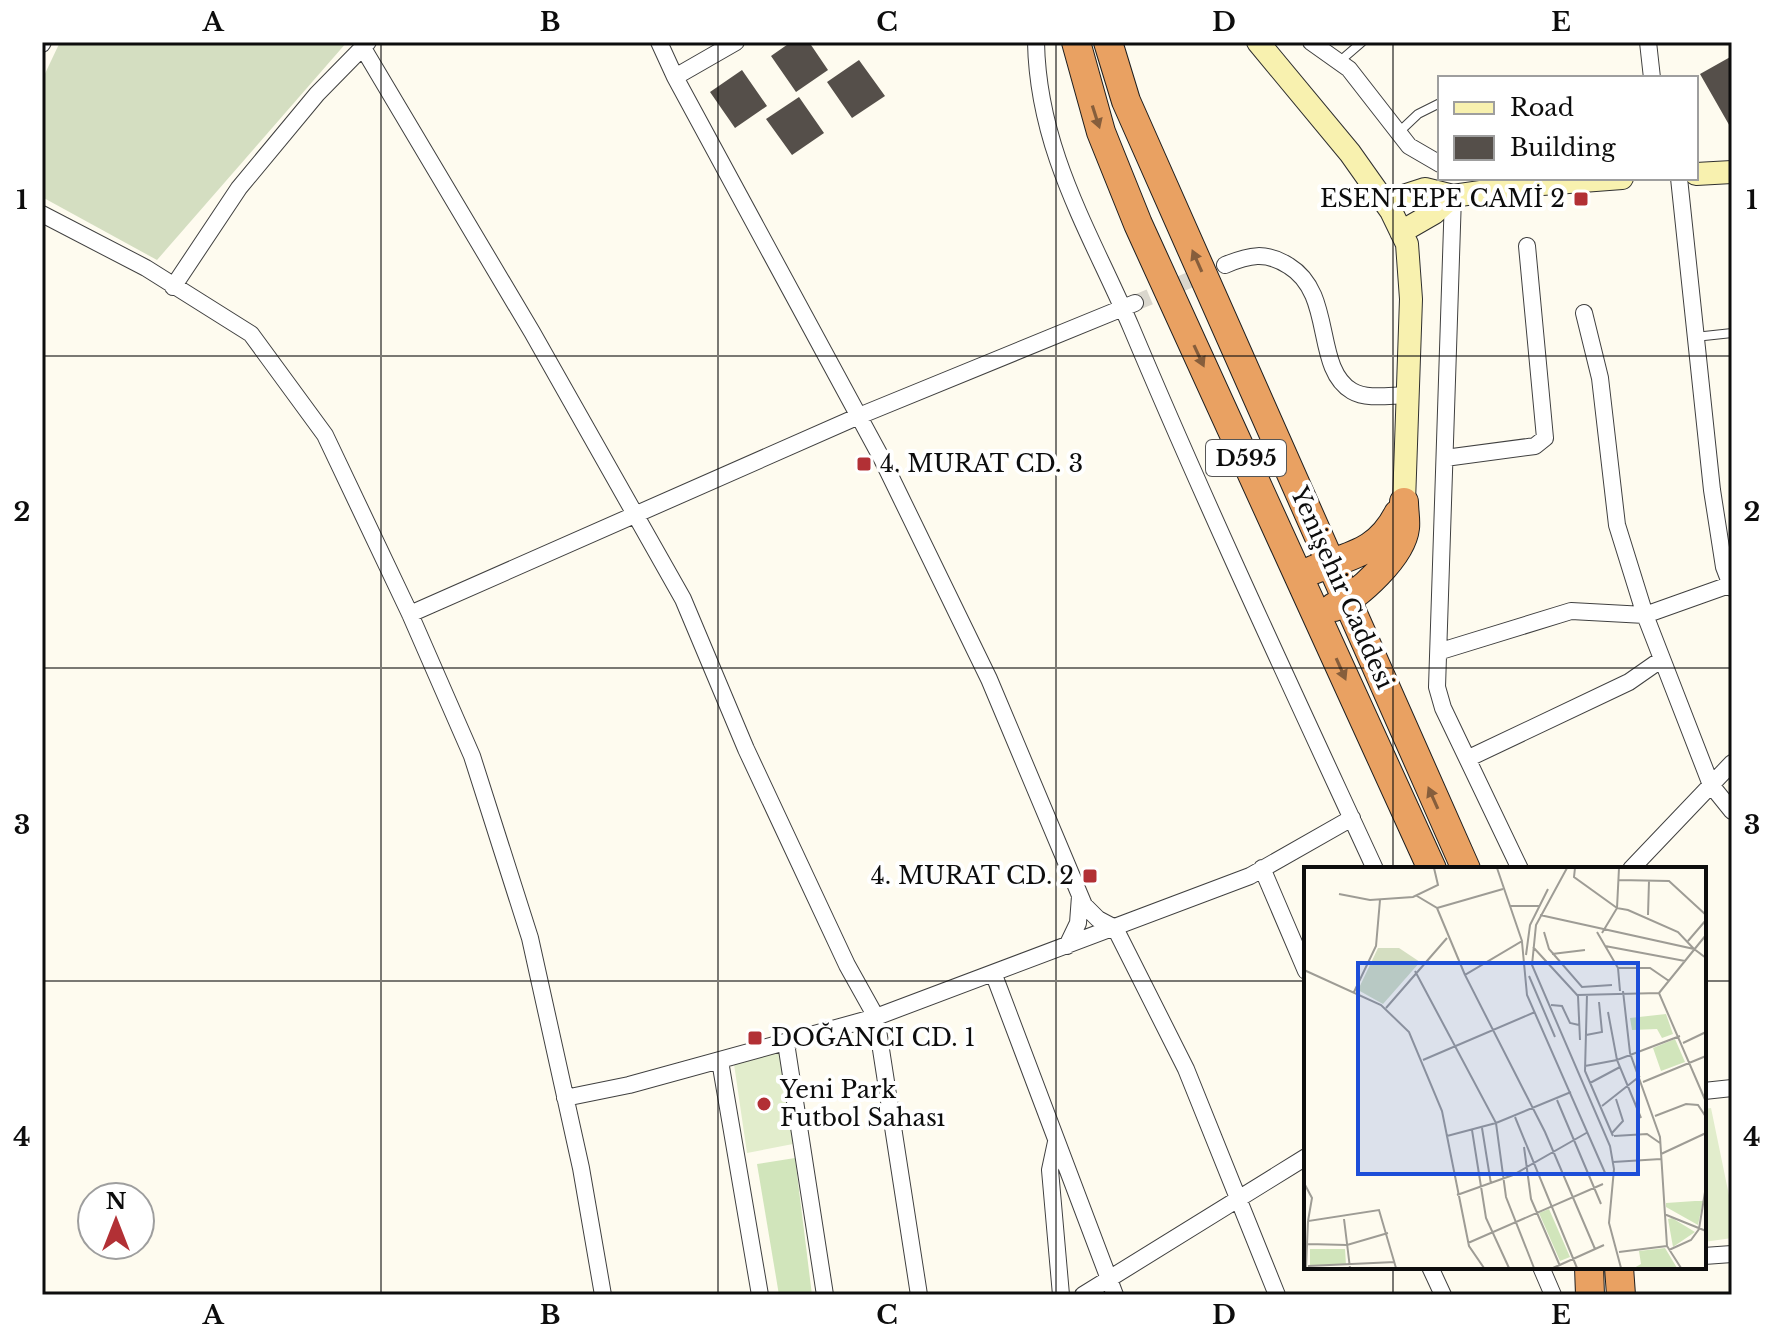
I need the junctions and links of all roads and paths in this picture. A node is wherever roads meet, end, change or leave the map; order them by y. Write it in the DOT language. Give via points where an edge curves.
graph roads {
  1 [pos="659,42"];
  2 [pos="736,42"];
  3 [pos="1036,42"];
  4 [pos="1076,42"];
  5 [pos="1108,42"];
  6 [pos="1258,42"];
  7 [pos="1311,42"];
  8 [pos="1362,42"];
  9 [pos="1648,42"];
  10 [pos="365,45"];
  11 [pos="1340,61"];
  12 [pos="1652,76"];
  13 [pos="675,77"];
  14 [pos="1438,104"];
  15 [pos="1399,132"];
  16 [pos="1438,163"];
  17 [pos="1732,172"];
  18 [pos="1698,174"];
  19 [pos="1595,180"];
  20 [pos="1679,180"];
  21 [pos="1453,196"];
  22 [pos="1385,202"];
  23 [pos="42,214"];
  24 [pos="1401,232"];
  25 [pos="1527,246"];
  26 [pos="1225,265"];
  27 [pos="173,287"];
  28 [pos="1129,305"];
  29 [pos="1584,313"];
  30 [pos="1732,333"];
  31 [pos="1694,337"];
  32 [pos="1408,395"];
  33 [pos="859,416"];
  34 [pos="1445,458"];
  35 [pos="1404,502"];
  36 [pos="637,516"];
  37 [pos="1331,563"];
  38 [pos="1300,575"];
  39 [pos="1732,586"];
  40 [pos="1347,601"];
  41 [pos="410,614"];
  42 [pos="1317,614"];
  43 [pos="1645,615"];
  44 [pos="1441,651"];
  45 [pos="1662,659"];
  46 [pos="1469,758"];
  47 [pos="1732,763"];
  48 [pos="1711,785"];
  49 [pos="1732,811"];
  50 [pos="1352,818"];
  51 [pos="1374,867"];
  52 [pos="1431,867"];
  53 [pos="1465,867"];
  54 [pos="1519,867"];
  55 [pos="1636,867"];
  56 [pos="1262,868"];
  57 [pos="1080,895"];
  58 [pos="1115,928"];
  59 [pos="1067,946"];
  60 [pos="1304,966"];
  61 [pos="994,975"];
  62 [pos="876,1017"];
  63 [pos="786,1043"];
  64 [pos="720,1061"];
  65 [pos="1732,1088"];
  66 [pos="1706,1091"];
  67 [pos="565,1098"];
  68 [pos="1056,1142"];
  69 [pos="1304,1158"];
  70 [pos="1239,1197"];
  71 [pos="1732,1254"];
  72 [pos="1706,1256"];
  73 [pos="1431,1269"];
  74 [pos="1542,1269"];
  75 [pos="1589,1269"];
  76 [pos="1619,1269"];
  77 [pos="1112,1288"];
  78 [pos="603,1295"];
  79 [pos="760,1295"];
  80 [pos="825,1295"];
  81 [pos="919,1295"];
  82 [pos="1061,1295"];
  83 [pos="1083,1295"];
  84 [pos="1277,1295"];
  85 [pos="1443,1295"];
  86 [pos="1553,1295"];
  87 [pos="1590,1295"];
  88 [pos="1621,1295"];
  1 -- 13 [label="street"];
  2 -- 13 [label="street"];
  3 -- 28 [label="street" via="1043,99 1071,201"];
  4 -- 38 [label="highway, Yenişehir Caddesi / D595, one-way" via="1101,132 1138,224"];
  37 -- 5 [label="highway, Yenişehir Caddesi / D595, one-way" via="1126,101"];
  6 -- 22 [label="street"];
  7 -- 11 [label="street"];
  8 -- 11 [label="lane"];
  9 -- 12 [label="street"];
  10 -- 27 [label="street" via="239,188"];
  10 -- 36 [label="street"];
  11 -- 15 [label="street"];
  13 -- 33 [label="street"];
  14 -- 15 [label="lane"];
  15 -- 16 [label="street" via="1420,155"];
  17 -- 18 [label="street"];
  19 -- 21 [label="street"];
  20 -- 31 [label="street"];
  21 -- 22 [label="street" via="1425,189"];
  21 -- 24 [label="street"];
  21 -- 34 [label="street"];
  22 -- 24 [label="street"];
  23 -- 27 [label="street"];
  24 -- 32 [label="street" via="1407,244 1411,299"];
  25 -- 34 [label="street" via="1545,438 1535,446"];
  26 -- 32 [label="street" via="1263,255 1296,270 1316,298 1341,381 1353,392"];
  27 -- 41 [label="street" via="251,334 316,422"];
  28 -- 33 [label="street"];
  28 -- 50 [label="street" via="1219,536"];
  29 -- 43 [label="street" via="1600,378 1617,525"];
  30 -- 31 [label="lane"];
  31 -- 39 [label="street" via="1712,490"];
  32 -- 35 [label="street"];
  33 -- 36 [label="street"];
  33 -- 57 [label="street" via="989,679"];
  34 -- 44 [label="street"];
  35 -- 37 [label="highway" via="1382,540"];
  35 -- 40 [label="highway" via="1405,530 1398,546"];
  36 -- 41 [label="street"];
  36 -- 62 [label="street" via="683,599 746,749"];
  37 -- 38 [label="highway"];
  37 -- 40 [label="highway, Yenişehir Caddesi / D595"];
  38 -- 42 [label="highway, Yenişehir Caddesi / D595"];
  39 -- 43 [label="street"];
  40 -- 42 [label="highway"];
  53 -- 40 [label="highway, Yenişehir Caddesi / D595, one-way"];
  41 -- 67 [label="street" via="472,756 516,893"];
  42 -- 52 [label="highway, Yenişehir Caddesi / D595, one-way"];
  43 -- 44 [label="street" via="1571,611"];
  43 -- 45 [label="street"];
  44 -- 46 [label="street" via="1437,687"];
  45 -- 46 [label="street" via="1629,682"];
  45 -- 48 [label="street"];
  46 -- 54 [label="street"];
  47 -- 48 [label="street"];
  48 -- 49 [label="street"];
  48 -- 55 [label="street"];
  50 -- 51 [label="street"];
  50 -- 56 [label="street"];
  56 -- 58 [label="street"];
  56 -- 60 [label="street"];
  57 -- 58 [label="street" via="1098,919"];
  57 -- 59 [label="street" via="1078,923"];
  58 -- 59 [label="street"];
  58 -- 70 [label="street" via="1186,1069"];
  59 -- 61 [label="street"];
  61 -- 62 [label="street"];
  61 -- 68 [label="street"];
  62 -- 63 [label="street"];
  62 -- 81 [label="street"];
  63 -- 64 [label="street"];
  63 -- 80 [label="street"];
  64 -- 67 [label="street"];
  64 -- 79 [label="street"];
  65 -- 66 [label="street"];
  67 -- 78 [label="street"];
  68 -- 77 [label="street"];
  68 -- 82 [label="street" via="1050,1170"];
  69 -- 70 [label="street"];
  70 -- 77 [label="street"];
  70 -- 84 [label="street"];
  71 -- 72 [label="street"];
  73 -- 85 [label="street"];
  74 -- 86 [label="street"];
  75 -- 87 [label="highway"];
  76 -- 88 [label="highway"];
  77 -- 83 [label="street"];
}
